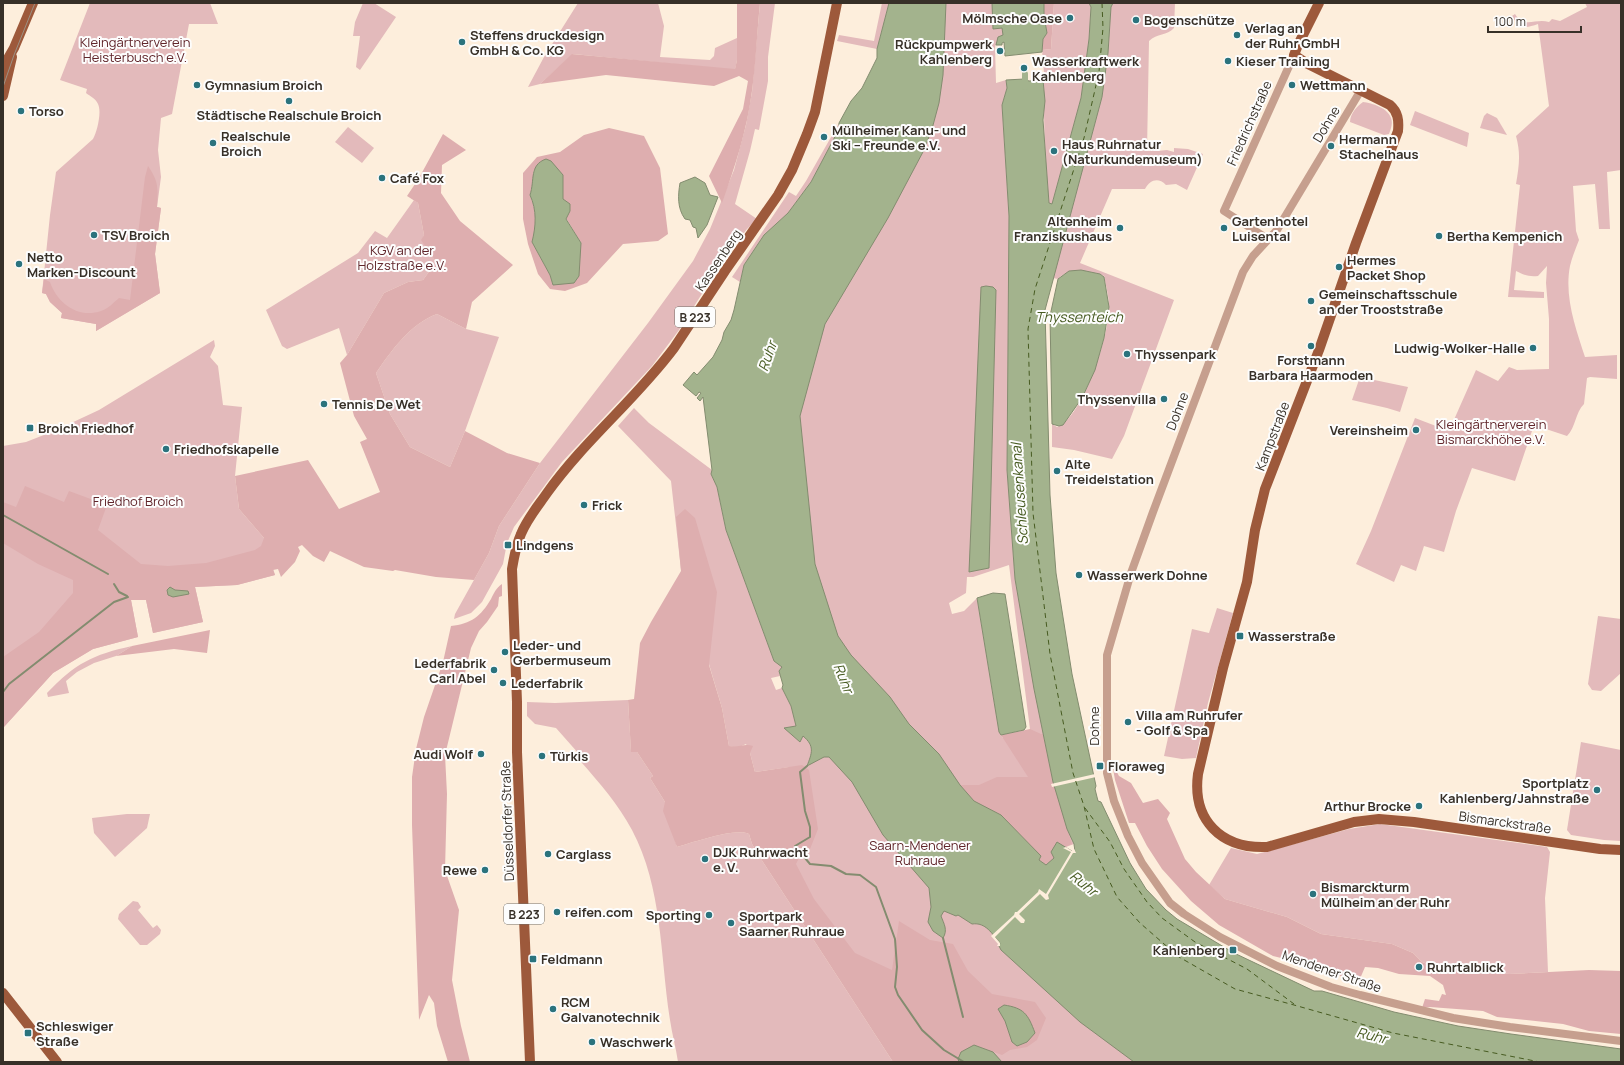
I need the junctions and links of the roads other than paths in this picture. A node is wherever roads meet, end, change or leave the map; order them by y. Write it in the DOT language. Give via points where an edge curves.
graph roads {
  1 [pos="33,3"];
  2 [pos="837,3"];
  3 [pos="1319,3"];
  4 [pos="14,48"];
  5 [pos="1294,56"];
  6 [pos="3,67"];
  7 [pos="1361,90"];
  8 [pos="3,96"];
  9 [pos="1268,239"];
  10 [pos="513,579"];
  11 [pos="1107,773"];
  12 [pos="1198,774"];
  13 [pos="1621,850"];
  14 [pos="3,993"];
  15 [pos="1621,1041"];
  16 [pos="56,1062"];
  17 [pos="530,1062"];
  1 -- 4 [label="main road"];
  2 -- 10 [label="main road, Kassenberg / B 223" via="815,112 786,182 657,371 577,455 532,514 515,548"];
  3 -- 5 [label="main road, Friedrichstraße"];
  4 -- 6 [label="main road"];
  4 -- 8 [label="main road"];
  5 -- 7 [label="main road"];
  5 -- 9 [label="street, Friedrichstraße" via="1224,211"];
  7 -- 9 [label="street, Dohne" via="1277,230"];
  7 -- 12 [label="main road, Kampstraße" via="1394,108 1398,117 1398,131 1265,489 1255,530 1247,582 1217,689"];
  9 -- 11 [label="street, Dohne" via="1253,256 1236,288 1158,497 1109,645 1106,663"];
  10 -- 17 [label="main road, Düsseldorfer Straße / B 223" via="517,752"];
  11 -- 15 [label="street, Mendener Straße" via="1114,801 1128,836 1156,885 1170,903 1184,914 1237,946 1300,975 1405,1007 1474,1022"];
  12 -- 13 [label="main road, Bismarckstraße" via="1199,803 1209,823 1218,833 1242,846 1267,847 1354,822 1379,819"];
  14 -- 16 [label="main road"];
}
